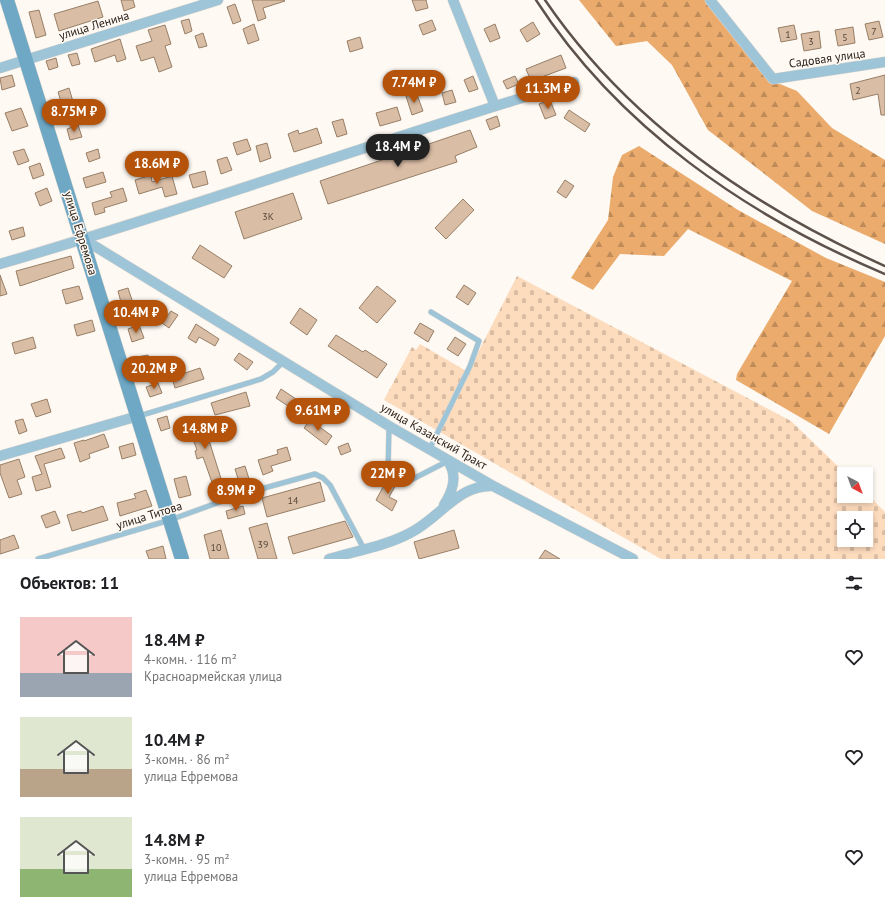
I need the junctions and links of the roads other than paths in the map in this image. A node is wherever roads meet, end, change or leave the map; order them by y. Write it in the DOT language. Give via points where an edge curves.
graph roads {
  1 [pos="7,0"];
  2 [pos="218,0"];
  3 [pos="453,0"];
  4 [pos="710,0"];
  5 [pos="26,60"];
  6 [pos="885,62"];
  7 [pos="0,68"];
  8 [pos="574,82"];
  9 [pos="495,106"];
  10 [pos="83,240"];
  11 [pos="0,264"];
  12 [pos="431,312"];
  13 [pos="283,362"];
  14 [pos="138,416"];
  15 [pos="389,426"];
  16 [pos="429,450"];
  17 [pos="0,456"];
  18 [pos="448,461"];
  19 [pos="495,486"];
  20 [pos="439,511"];
  21 [pos="170,520"];
  22 [pos="364,549"];
  23 [pos="38,559"];
  24 [pos="182,559"];
  25 [pos="329,559"];
  26 [pos="633,559"];
  1 -- 5 [label="street, улица Ефремова"];
  2 -- 5 [label="street, улица Ленина"];
  3 -- 9 [label="street"];
  4 -- 6 [label="street, Садовая улица" via="773,79"];
  5 -- 7 [label="street, улица Ленина"];
  5 -- 10 [label="street, улица Ефремова"];
  8 -- 9 [label="street"];
  9 -- 10 [label="street"];
  10 -- 11 [label="street"];
  10 -- 13 [label="street, улица Казанский Тракт"];
  10 -- 14 [label="street, улица Ефремова"];
  12 -- 16 [label="lane" via="479,340 470,366"];
  13 -- 14 [label="lane" via="261,380"];
  13 -- 15 [label="street, улица Казанский Тракт"];
  14 -- 17 [label="street"];
  14 -- 21 [label="street, улица Ефремова"];
  15 -- 16 [label="street, улица Казанский Тракт"];
  15 -- 18 [label="lane" via="388,472 405,483"];
  16 -- 18 [label="street, улица Казанский Тракт"];
  18 -- 19 [label="street, улица Казанский Тракт"];
  18 -- 20 [label="street" via="454,474 453,485 450,496"];
  19 -- 20 [label="street" via="472,488"];
  19 -- 26 [label="street, улица Казанский Тракт"];
  20 -- 22 [label="street" via="412,533"];
  21 -- 22 [label="lane, улица Титова" via="239,495 315,474 330,485"];
  21 -- 23 [label="lane, улица Титова"];
  21 -- 24 [label="street, улица Ефремова"];
  22 -- 25 [label="street"];
}
